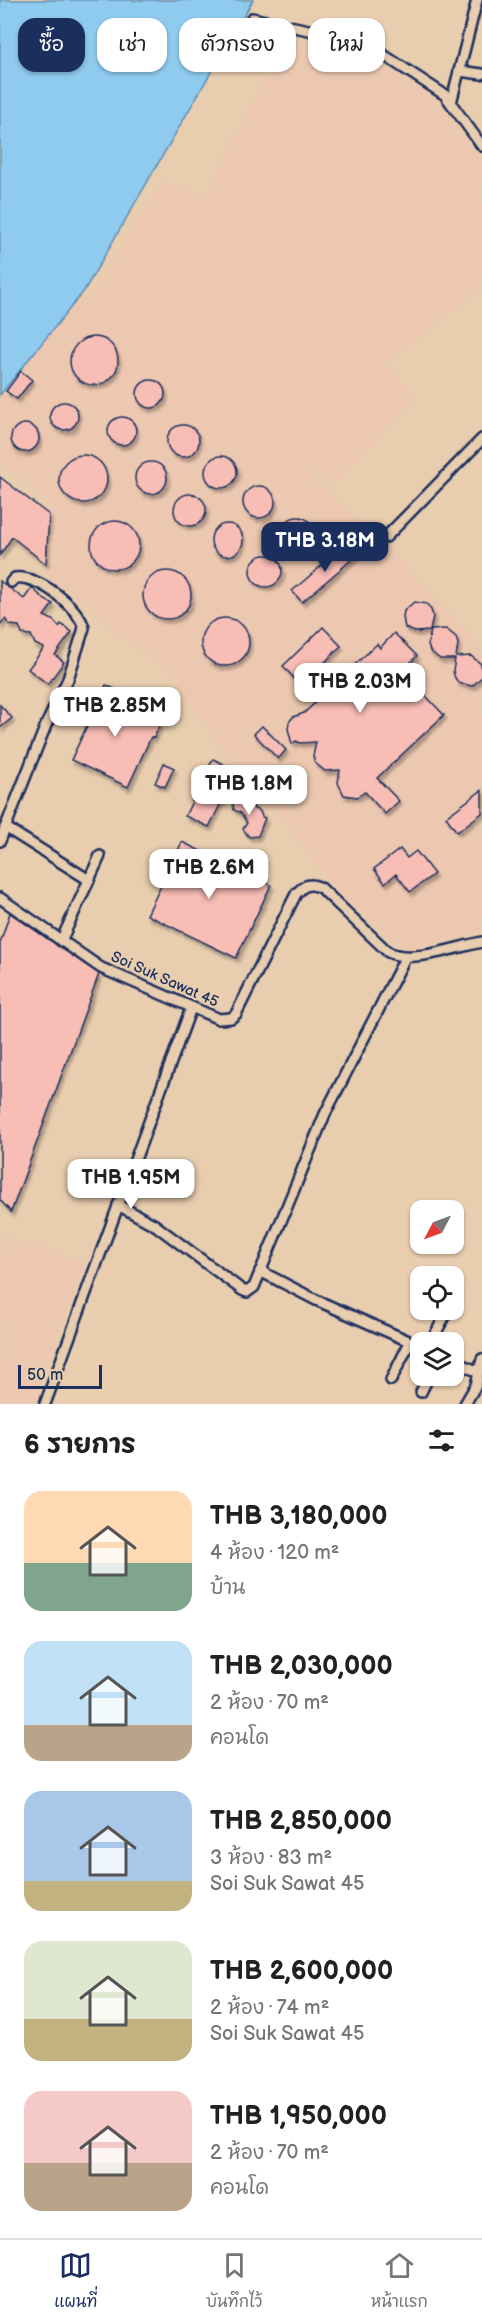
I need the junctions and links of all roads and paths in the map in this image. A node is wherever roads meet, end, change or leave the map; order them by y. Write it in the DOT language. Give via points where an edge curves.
graph roads {
  1 [pos="477,0"];
  2 [pos="296,27"];
  3 [pos="459,71"];
  4 [pos="482,74"];
  5 [pos="451,103"];
  6 [pos="482,146"];
  7 [pos="482,439"];
  8 [pos="386,537"];
  9 [pos="11,582"];
  10 [pos="5,827"];
  11 [pos="0,841"];
  12 [pos="100,856"];
  13 [pos="89,880"];
  14 [pos="0,898"];
  15 [pos="61,941"];
  16 [pos="482,942"];
  17 [pos="405,958"];
  18 [pos="191,1008"];
  19 [pos="118,1205"];
  20 [pos="260,1271"];
  21 [pos="410,1342"];
  22 [pos="482,1359"];
  23 [pos="464,1366"];
  24 [pos="479,1372"];
  25 [pos="391,1380"];
  26 [pos="423,1386"];
  27 [pos="420,1392"];
  28 [pos="45,1404"];
  29 [pos="465,1404"];
  1 -- 3 [label="street"];
  2 -- 5 [label="street" via="378,52 445,95"];
  3 -- 4 [label="street"];
  3 -- 5 [label="street"];
  5 -- 6 [label="street"];
  7 -- 8 [label="street"];
  9 -- 10 [label="street" via="30,578 76,611 84,628 68,679"];
  10 -- 11 [label="street"];
  10 -- 13 [label="street"];
  12 -- 13 [label="street"];
  13 -- 15 [label="street"];
  14 -- 15 [label="street, Soi Suk Sawat 45"];
  15 -- 18 [label="street, Soi Suk Sawat 45" via="101,968"];
  16 -- 17 [label="street"];
  17 -- 18 [label="street, Soi Suk Sawat 45" via="388,952 321,888 307,885 296,894 236,1014 219,1019"];
  17 -- 20 [label="street" via="325,1114"];
  18 -- 19 [label="street"];
  19 -- 20 [label="street" via="155,1225 242,1290 247,1292 254,1287"];
  19 -- 28 [label="street"];
  20 -- 21 [label="street"];
  21 -- 25 [label="street"];
  22 -- 24 [label="street"];
  23 -- 24 [label="street"];
  24 -- 29 [label="street"];
  26 -- 27 [label="street"];
}
